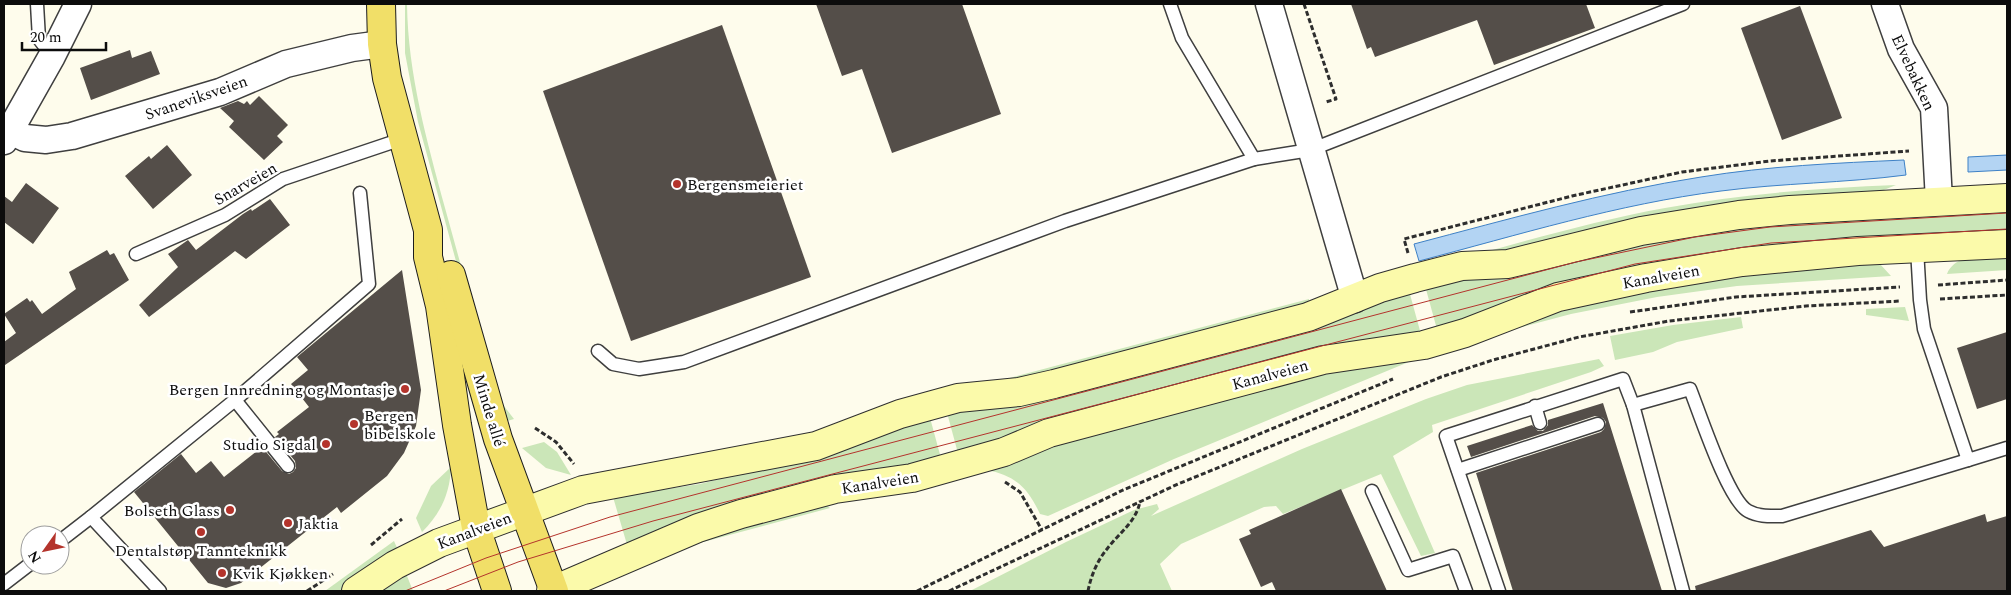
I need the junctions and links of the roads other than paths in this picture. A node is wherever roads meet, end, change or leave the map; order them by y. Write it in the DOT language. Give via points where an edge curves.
graph roads {
  1 [pos="37,4"];
  2 [pos="78,4"];
  3 [pos="381,4"];
  4 [pos="1170,4"];
  5 [pos="1269,4"];
  6 [pos="1683,4"];
  7 [pos="1885,4"];
  8 [pos="382,44"];
  9 [pos="52,56"];
  10 [pos="8,136"];
  11 [pos="402,139"];
  12 [pos="1310,150"];
  13 [pos="1254,159"];
  14 [pos="360,192"];
  15 [pos="2007,198"];
  16 [pos="1939,201"];
  17 [pos="428,230"];
  18 [pos="2007,244"];
  19 [pos="1917,248"];
  20 [pos="136,254"];
  21 [pos="1354,298"];
  22 [pos="598,351"];
  23 [pos="234,400"];
  24 [pos="1632,405"];
  25 [pos="1535,406"];
  26 [pos="1540,423"];
  27 [pos="1598,424"];
  28 [pos="2007,448"];
  29 [pos="1968,460"];
  30 [pos="288,466"];
  31 [pos="1458,470"];
  32 [pos="1372,491"];
  33 [pos="526,510"];
  34 [pos="91,517"];
  35 [pos="476,528"];
  36 [pos="70,533"];
  37 [pos="20,572"];
  38 [pos="4,584"];
  39 [pos="160,591"];
  40 [pos="356,591"];
  41 [pos="497,591"];
  42 [pos="553,591"];
  43 [pos="1466,591"];
  44 [pos="1499,591"];
  45 [pos="1683,591"];
  1 -- 9 [label="lane" via="39,39"];
  2 -- 9 [label="street, Svaneviksveien"];
  3 -- 8 [label="main road, Minde allé"];
  4 -- 13 [label="lane" via="1182,38"];
  5 -- 12 [label="street"];
  6 -- 12 [label="lane"];
  7 -- 16 [label="street, Elvebakken" via="1901,49 1934,108"];
  8 -- 10 [label="street, Svaneviksveien" via="336,51 286,64 220,92 72,136 46,140"];
  8 -- 11 [label="main road, Minde allé"];
  9 -- 10 [label="street, Svaneviksveien"];
  11 -- 17 [label="main road, Minde allé"];
  11 -- 20 [label="lane, Snarveien" via="283,179 225,215"];
  12 -- 13 [label="lane"];
  12 -- 21 [label="street"];
  13 -- 22 [label="lane" via="1065,221 684,362 639,369 613,364"];
  14 -- 23 [label="lane" via="369,284"];
  15 -- 16 [label="main road, Kanalveien"];
  16 -- 21 [label="main road, Kanalveien" via="1790,210 1690,222 1595,241 1508,264 1462,266 1387,285"];
  17 -- 33 [label="main road, Minde allé" via="444,252 498,439"];
  17 -- 35 [label="main road, Minde allé" via="428,257 440,306"];
  18 -- 19 [label="main road, Kanalveien"];
  19 -- 29 [label="lane" via="1924,329"];
  19 -- 42 [label="main road, Kanalveien" via="1742,262 1558,297 1424,345 1323,360 1049,433 1004,452 926,474 835,489 741,514 698,528"];
  21 -- 33 [label="main road, Kanalveien" via="1308,317 1054,384 936,404 816,446 622,481 583,490"];
  23 -- 30 [label="lane"];
  23 -- 34 [label="lane"];
  24 -- 25 [label="lane" via="1623,379"];
  24 -- 29 [label="lane" via="1690,389 1733,495 1746,510 1763,516 1782,516"];
  24 -- 45 [label="lane"];
  25 -- 26 [label="lane"];
  25 -- 31 [label="lane" via="1446,436"];
  27 -- 31 [label="lane"];
  28 -- 29 [label="lane"];
  31 -- 44 [label="lane"];
  32 -- 43 [label="lane" via="1408,570 1453,556"];
  33 -- 35 [label="main road, Kanalveien"];
  33 -- 42 [label="main road, Minde allé"];
  34 -- 36 [label="lane"];
  34 -- 39 [label="lane"];
  35 -- 40 [label="main road, Kanalveien" via="415,554"];
  35 -- 41 [label="main road, Minde allé"];
  37 -- 38 [label="lane"];
}
